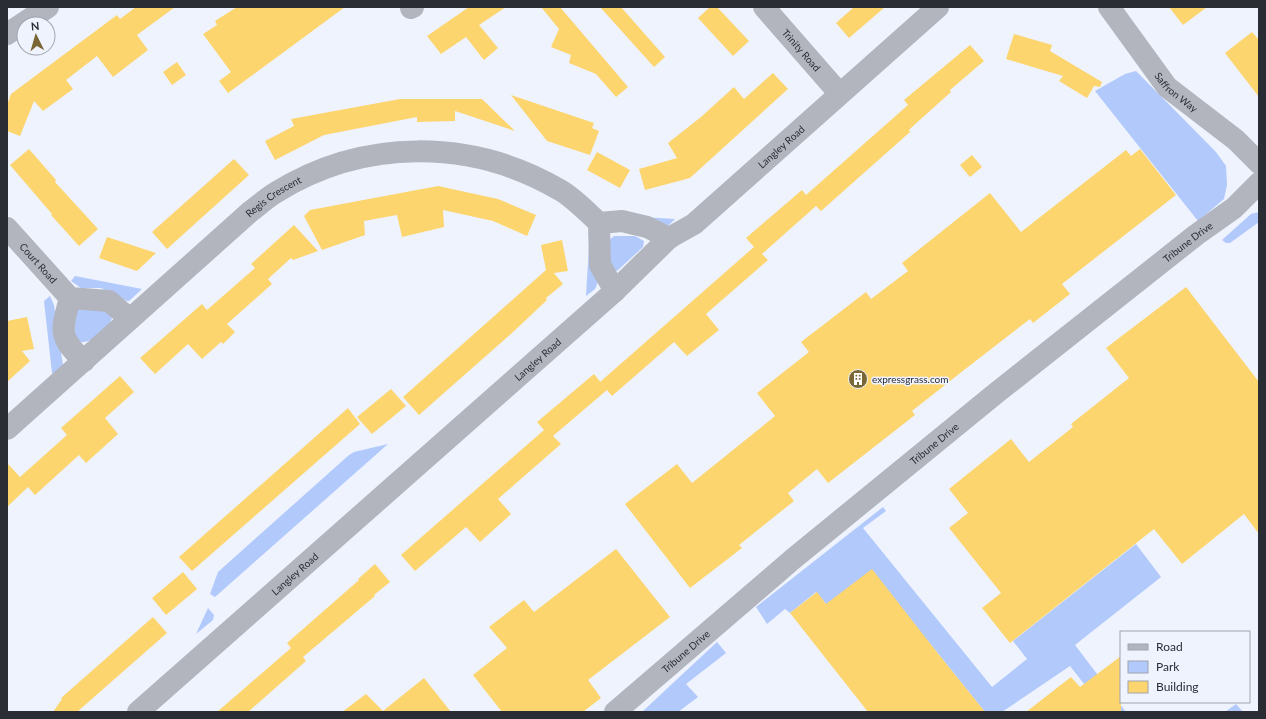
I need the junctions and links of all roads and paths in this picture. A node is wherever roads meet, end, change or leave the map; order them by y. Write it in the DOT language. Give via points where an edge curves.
graph roads {
  1 [pos="48,7"];
  2 [pos="764,7"];
  3 [pos="938,7"];
  4 [pos="1109,7"];
  5 [pos="7,34"];
  6 [pos="839,93"];
  7 [pos="1259,163"];
  8 [pos="1259,183"];
  9 [pos="600,223"];
  10 [pos="7,228"];
  11 [pos="669,238"];
  12 [pos="615,290"];
  13 [pos="70,298"];
  14 [pos="130,319"];
  15 [pos="84,361"];
  16 [pos="7,429"];
  17 [pos="138,712"];
  18 [pos="615,712"];
  1 -- 5 [label="street"];
  2 -- 6 [label="street, Trinity Road"];
  3 -- 6 [label="street, Langley Road"];
  4 -- 7 [label="street, Saffron Way" via="1167,87 1236,140"];
  6 -- 11 [label="street, Langley Road" via="694,224"];
  8 -- 18 [label="street, Tribune Drive" via="1234,208 1196,235 995,394 793,559"];
  9 -- 11 [label="street" via="622,221 647,227"];
  9 -- 12 [label="street" via="600,265"];
  9 -- 14 [label="street, Regis Crescent" via="561,191 507,165 448,153 415,151 370,154 319,171 275,193 251,211"];
  10 -- 13 [label="street, Court Road"];
  11 -- 12 [label="street, Langley Road"];
  12 -- 17 [label="street, Langley Road"];
  13 -- 14 [label="street" via="109,302"];
  13 -- 15 [label="street" via="62,326 63,334 70,348"];
  14 -- 15 [label="street, Regis Crescent"];
  15 -- 16 [label="street, Regis Crescent"];
}
